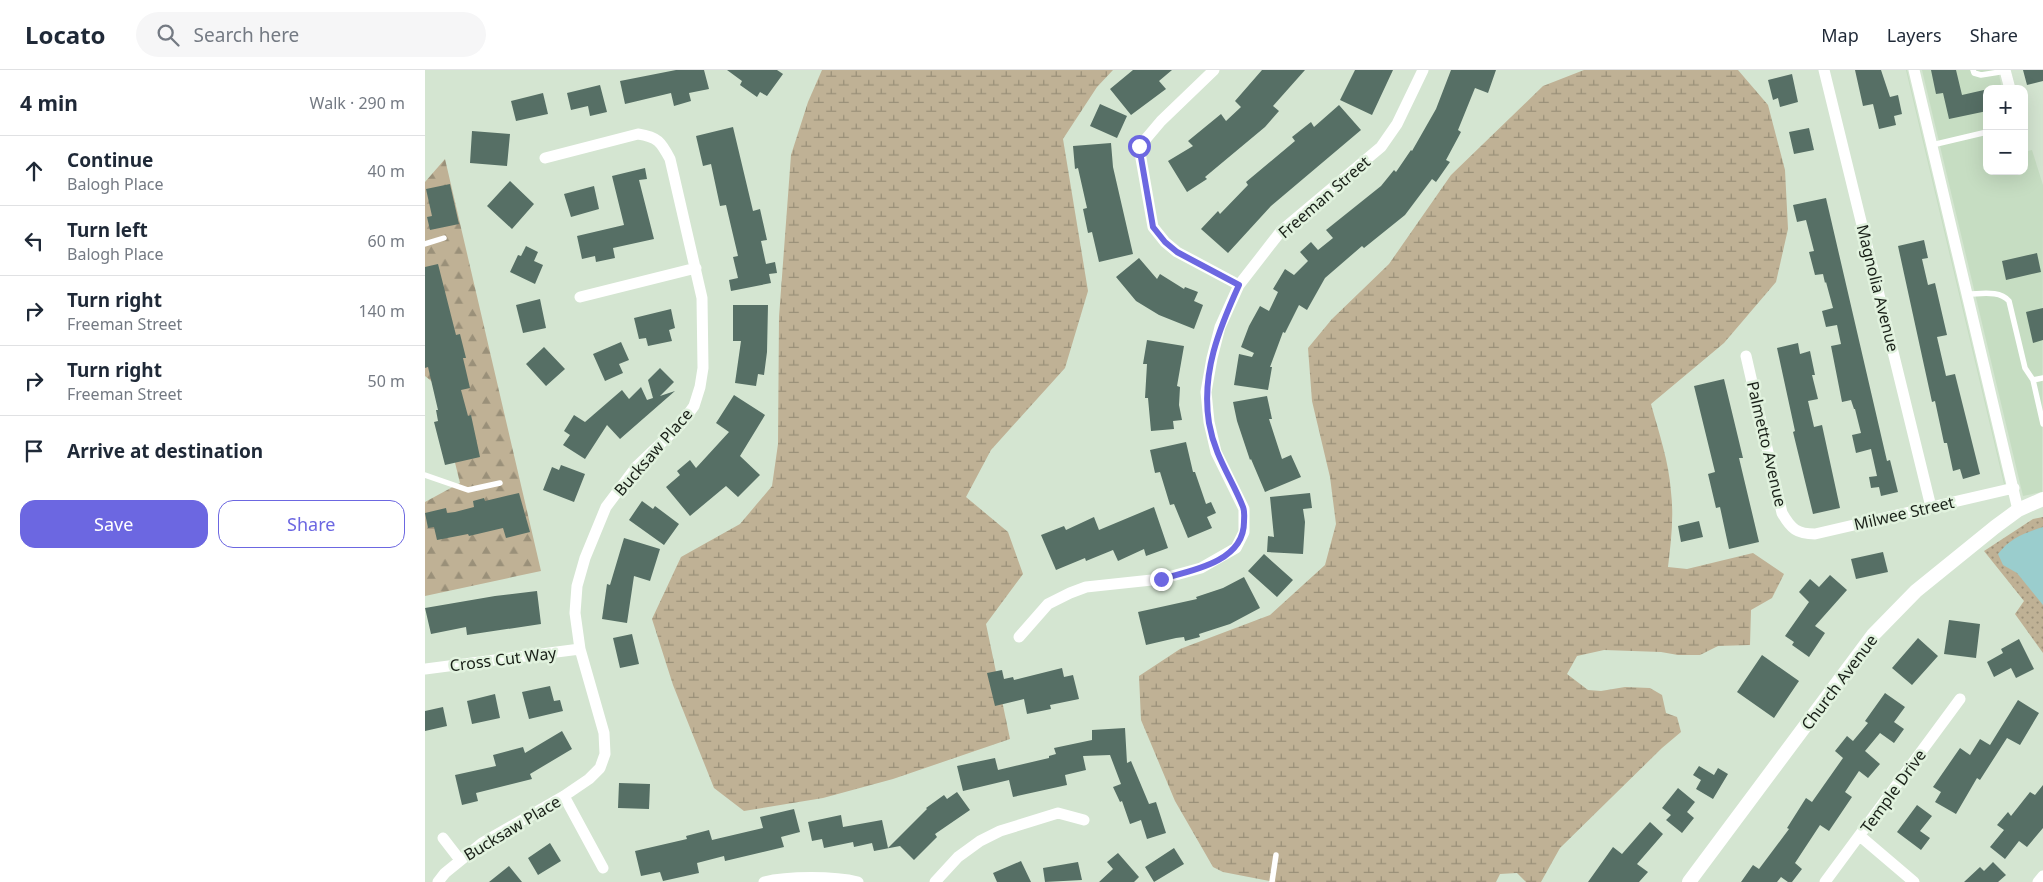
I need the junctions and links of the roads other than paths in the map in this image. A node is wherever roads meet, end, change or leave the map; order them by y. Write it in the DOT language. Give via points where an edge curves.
graph roads {
  1 [pos="1214,70"];
  2 [pos="1423,70"];
  3 [pos="1824,70"];
  4 [pos="1914,70"];
  5 [pos="1973,70"];
  6 [pos="2006,70"];
  7 [pos="2009,85"];
  8 [pos="1983,133"];
  9 [pos="1932,145"];
  10 [pos="545,158"];
  11 [pos="444,238"];
  12 [pos="425,244"];
  13 [pos="696,268"];
  14 [pos="1239,285"];
  15 [pos="1967,294"];
  16 [pos="579,297"];
  17 [pos="1746,356"];
  18 [pos="2043,378"];
  19 [pos="2033,380"];
  20 [pos="2043,424"];
  21 [pos="425,475"];
  22 [pos="500,483"];
  23 [pos="2014,488"];
  24 [pos="2043,499"];
  25 [pos="1931,507"];
  26 [pos="2019,510"];
  27 [pos="1794,529"];
  28 [pos="1019,637"];
  29 [pos="581,649"];
  30 [pos="425,669"];
  31 [pos="1960,699"];
  32 [pos="564,796"];
  33 [pos="1084,820"];
  34 [pos="1860,836"];
  35 [pos="443,838"];
  36 [pos="1276,855"];
  37 [pos="459,860"];
  38 [pos="603,868"];
  39 [pos="2043,876"];
  40 [pos="438,882"];
  41 [pos="764,882"];
  42 [pos="858,882"];
  43 [pos="935,882"];
  44 [pos="1272,882"];
  45 [pos="1689,882"];
  46 [pos="1825,882"];
  47 [pos="1914,882"];
  48 [pos="2038,882"];
  1 -- 14 [label="street" via="1139,146 1153,227 1177,252"];
  2 -- 14 [label="street, Freeman Street" via="1397,124 1381,147 1281,231"];
  3 -- 25 [label="street, Magnolia Avenue"];
  4 -- 9 [label="street"];
  5 -- 6 [label="lane" via="1981,75"];
  6 -- 7 [label="street"];
  8 -- 9 [label="lane"];
  9 -- 15 [label="street"];
  10 -- 13 [label="street, Bucksaw Place" via="638,134 651,136 661,143 670,159"];
  11 -- 12 [label="lane"];
  13 -- 16 [label="street"];
  13 -- 29 [label="street, Bucksaw Place" via="702,298 703,368 700,387 681,424 635,467 606,507 577,586 575,613"];
  14 -- 28 [label="street, Freeman Street" via="1220,326 1207,392 1216,452 1244,510 1244,532 1235,548 1193,571 1161,579 1086,587 1070,593 1048,604"];
  15 -- 19 [label="lane" via="1995,293 2009,301 2025,368"];
  15 -- 23 [label="street"];
  17 -- 27 [label="street, Palmetto Avenue" via="1782,513"];
  18 -- 19 [label="lane"];
  19 -- 20 [label="lane"];
  21 -- 22 [label="lane" via="468,490"];
  23 -- 25 [label="street, Milwee Street"];
  23 -- 26 [label="street"];
  24 -- 26 [label="street"];
  25 -- 27 [label="street, Milwee Street" via="1815,534 1803,534"];
  26 -- 45 [label="street, Church Avenue" via="1916,591 1873,635"];
  29 -- 30 [label="street, Cross Cut Way"];
  29 -- 32 [label="street, Bucksaw Place" via="604,733 605,754 600,768"];
  31 -- 34 [label="street, Temple Drive"];
  32 -- 37 [label="street, Bucksaw Place" via="482,842"];
  32 -- 38 [label="street"];
  33 -- 43 [label="street" via="1058,812 1000,831 958,857"];
  34 -- 46 [label="street, Temple Drive"];
  34 -- 47 [label="street"];
  35 -- 37 [label="street"];
  36 -- 44 [label="lane"];
  37 -- 40 [label="street, Bucksaw Place"];
  39 -- 48 [label="street"];
  41 -- 42 [label="street" via="843,878"];
}
